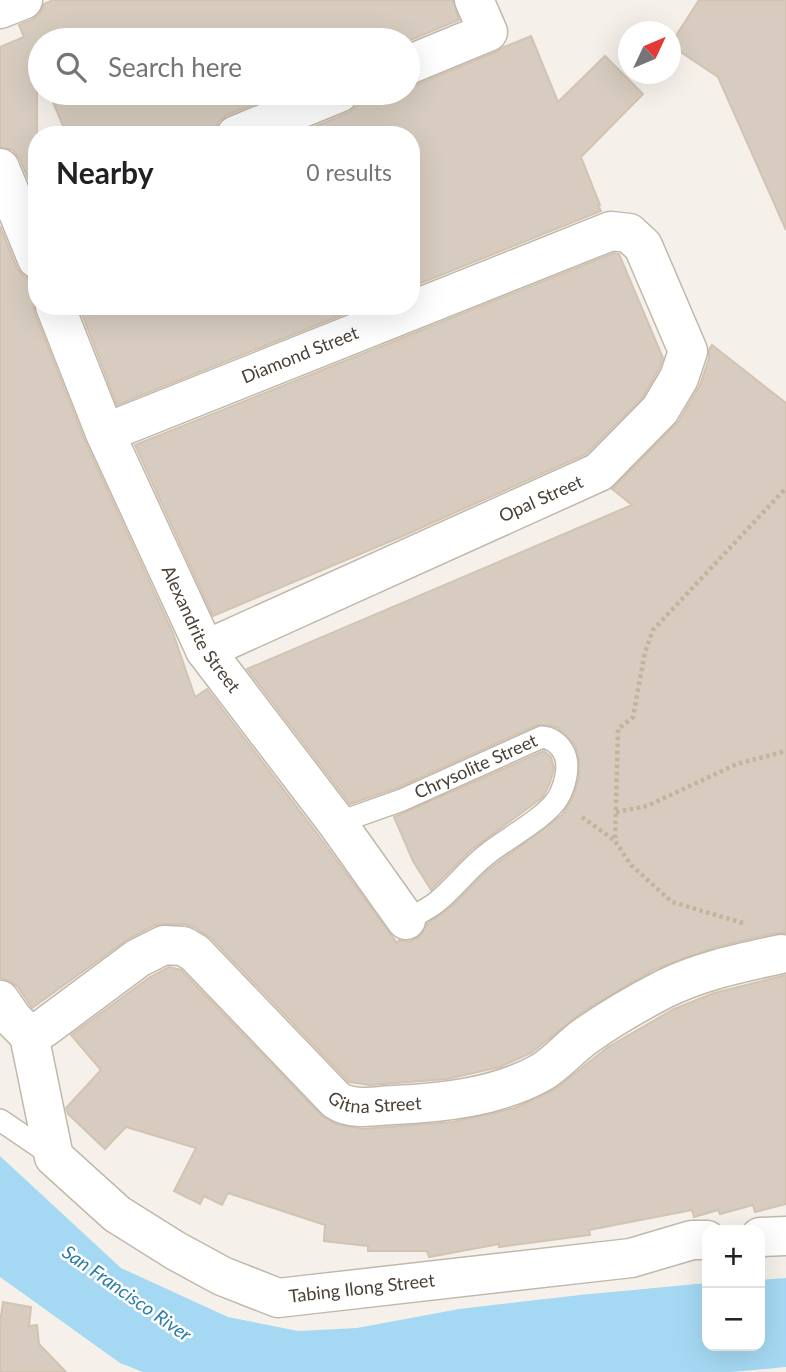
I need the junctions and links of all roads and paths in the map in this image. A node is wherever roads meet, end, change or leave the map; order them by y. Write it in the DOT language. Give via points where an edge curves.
graph roads {
  1 [pos="481,16"];
  2 [pos="420,57"];
  3 [pos="310,105"];
  4 [pos="258,126"];
  5 [pos="0,168"];
  6 [pos="28,216"];
  7 [pos="611,231"];
  8 [pos="420,307"];
  9 [pos="59,315"];
  10 [pos="401,315"];
  11 [pos="105,433"];
  12 [pos="786,488"];
  13 [pos="205,650"];
  14 [pos="786,751"];
  15 [pos="557,800"];
  16 [pos="616,812"];
  17 [pos="337,823"];
  18 [pos="615,841"];
  19 [pos="405,920"];
  20 [pos="781,954"];
  21 [pos="0,1000"];
  22 [pos="29,1035"];
  23 [pos="0,1120"];
  24 [pos="54,1157"];
  25 [pos="786,1236"];
  26 [pos="765,1237"];
  27 [pos="702,1240"];
  1 -- 2 [label="street"];
  3 -- 4 [label="street"];
  5 -- 6 [label="street"];
  7 -- 8 [label="street, Diamond Street"];
  7 -- 13 [label="street, Opal Street" via="629,233 643,246 688,351 660,410 599,472"];
  9 -- 11 [label="street, Alexandrite Street"];
  10 -- 11 [label="street, Diamond Street"];
  11 -- 13 [label="street, Alexandrite Street"];
  12 -- 16 [label="path" via="653,630 633,717 618,729"];
  13 -- 17 [label="street, Alexandrite Street"];
  14 -- 16 [label="path" via="737,764 648,806"];
  15 -- 17 [label="lane, Chrysolite Street" via="566,758 553,739 542,737 402,800"];
  15 -- 18 [label="path"];
  15 -- 19 [label="lane" via="474,865 436,903"];
  16 -- 18 [label="path"];
  17 -- 19 [label="street, Alexandrite Street"];
  18 -- 20 [label="path" via="631,865 672,902 776,932"];
  20 -- 22 [label="street, Gitna Street" via="711,969 663,989 587,1035 544,1071 527,1079 494,1092 417,1104 358,1107 336,1100 195,953 175,944 138,958"];
  21 -- 22 [label="street"];
  22 -- 24 [label="street"];
  23 -- 24 [label="lane"];
  24 -- 27 [label="street, Tabing Ilong Street" via="117,1213 152,1236 222,1276 278,1298 631,1258"];
  25 -- 26 [label="street"];
}
